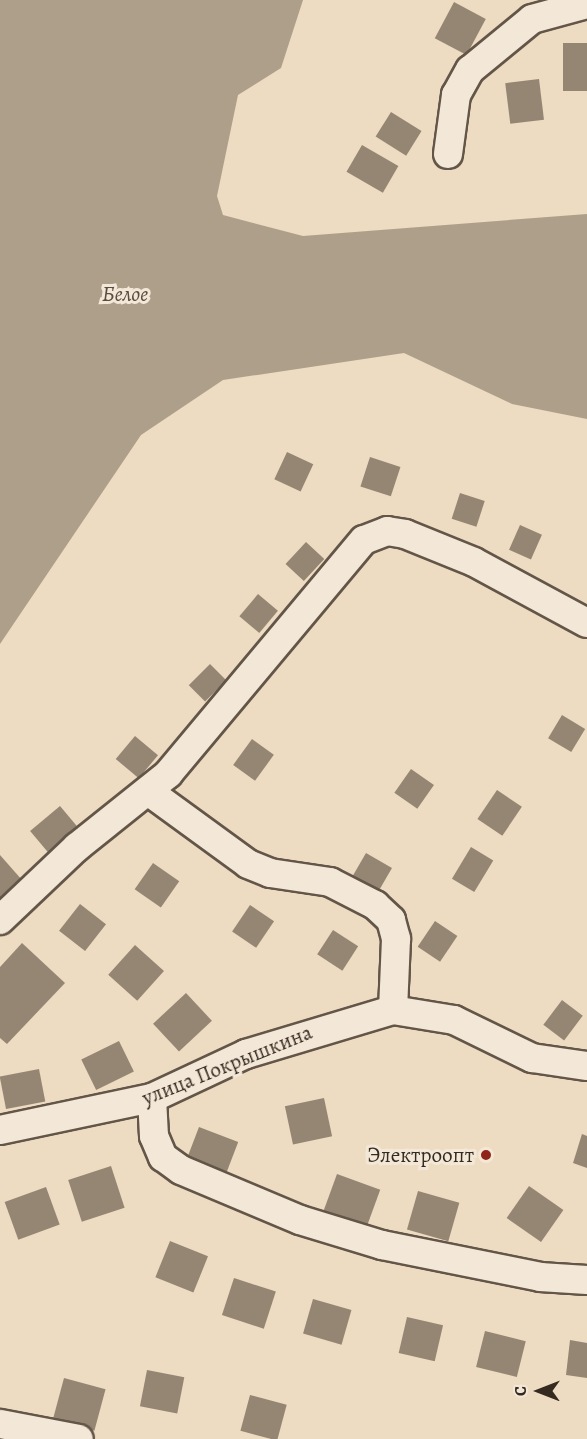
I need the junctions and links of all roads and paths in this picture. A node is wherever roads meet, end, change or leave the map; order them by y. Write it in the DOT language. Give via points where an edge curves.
graph roads {
  1 [pos="552,4"];
  2 [pos="587,4"];
  3 [pos="448,154"];
  4 [pos="587,623"];
  5 [pos="148,792"];
  6 [pos="0,920"];
  7 [pos="393,1010"];
  8 [pos="587,1066"];
  9 [pos="152,1098"];
  10 [pos="0,1130"];
  11 [pos="587,1280"];
  12 [pos="0,1424"];
  13 [pos="79,1439"];
  1 -- 2 [label="street"];
  1 -- 3 [label="street" via="470,70 456,95"];
  4 -- 5 [label="street" via="474,562 387,531 364,540"];
  5 -- 6 [label="street" via="77,847"];
  5 -- 7 [label="street" via="248,864 270,873 330,882 375,905 391,920 396,939"];
  7 -- 8 [label="street, улица Покрышкина" via="443,1016 532,1058"];
  7 -- 9 [label="street, улица Покрышкина" via="246,1054"];
  9 -- 10 [label="street, улица Покрышкина"];
  9 -- 11 [label="street" via="154,1136 163,1157 181,1170 300,1220 382,1245 540,1277"];
  12 -- 13 [label="street"];
}
